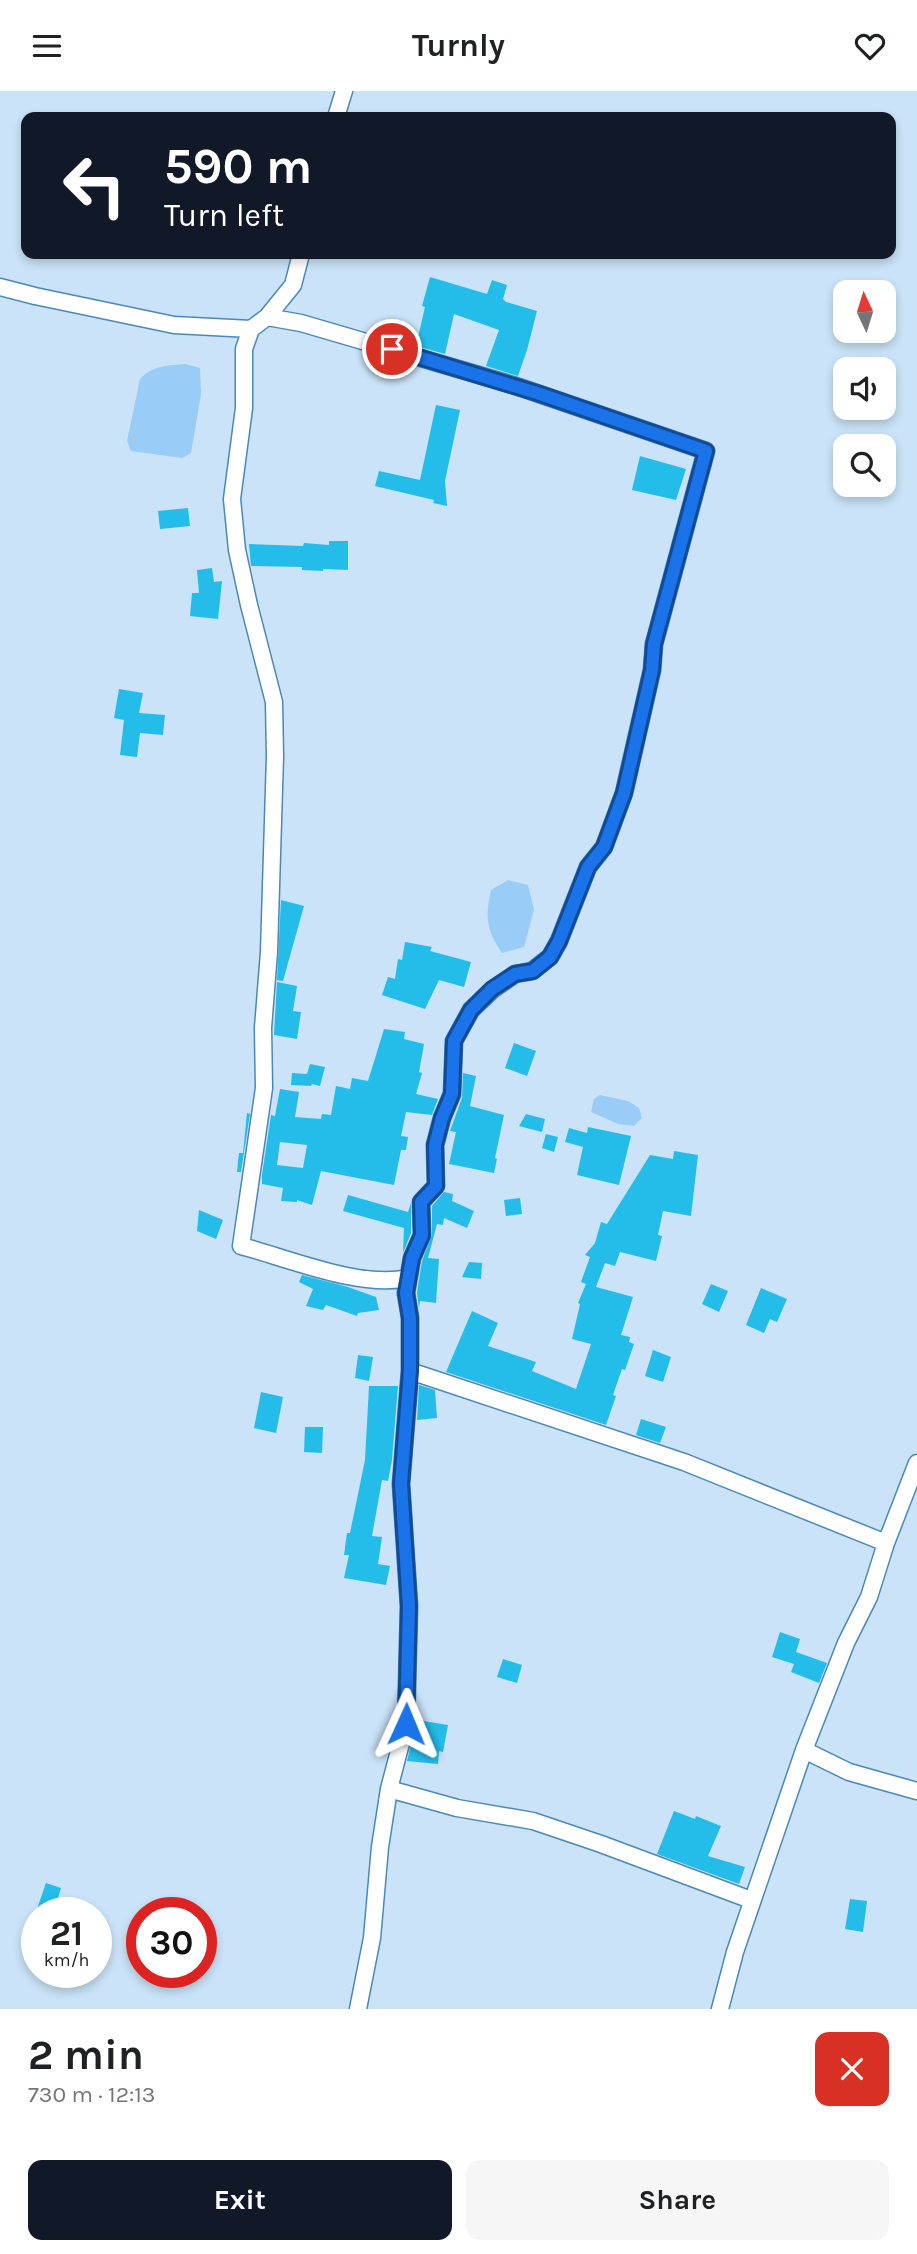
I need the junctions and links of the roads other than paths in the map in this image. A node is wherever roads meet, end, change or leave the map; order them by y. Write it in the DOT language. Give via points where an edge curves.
graph roads {
  1 [pos="344,91"];
  2 [pos="338,112"];
  3 [pos="300,259"];
  4 [pos="0,287"];
  5 [pos="267,317"];
  6 [pos="251,328"];
  7 [pos="408,1278"];
  8 [pos="410,1371"];
  9 [pos="917,1463"];
  10 [pos="886,1543"];
  11 [pos="803,1750"];
  12 [pos="389,1789"];
  13 [pos="917,1791"];
  14 [pos="751,1900"];
  15 [pos="358,2009"];
  16 [pos="720,2009"];
  1 -- 2 [label="street"];
  3 -- 5 [label="street" via="293,285"];
  4 -- 6 [label="street" via="174,325"];
  5 -- 6 [label="street"];
  5 -- 7 [label="street" via="513,385 706,451 654,644 624,793 604,847 588,867 550,957 533,971 515,974 492,989 471,1010 454,1041 452,1094 435,1145 436,1186 421,1202 422,1235"];
  6 -- 7 [label="street" via="244,349 244,408 232,499 237,549 274,702 275,756 264,1088 241,1245 344,1275"];
  7 -- 8 [label="street"];
  8 -- 10 [label="street" via="684,1462"];
  8 -- 12 [label="street" via="401,1484 409,1606 406,1724"];
  9 -- 10 [label="street"];
  10 -- 11 [label="street" via="869,1597"];
  11 -- 13 [label="street" via="849,1772"];
  11 -- 14 [label="street"];
  12 -- 14 [label="street" via="457,1808 533,1821"];
  12 -- 15 [label="street" via="372,1938"];
  14 -- 16 [label="street"];
}
